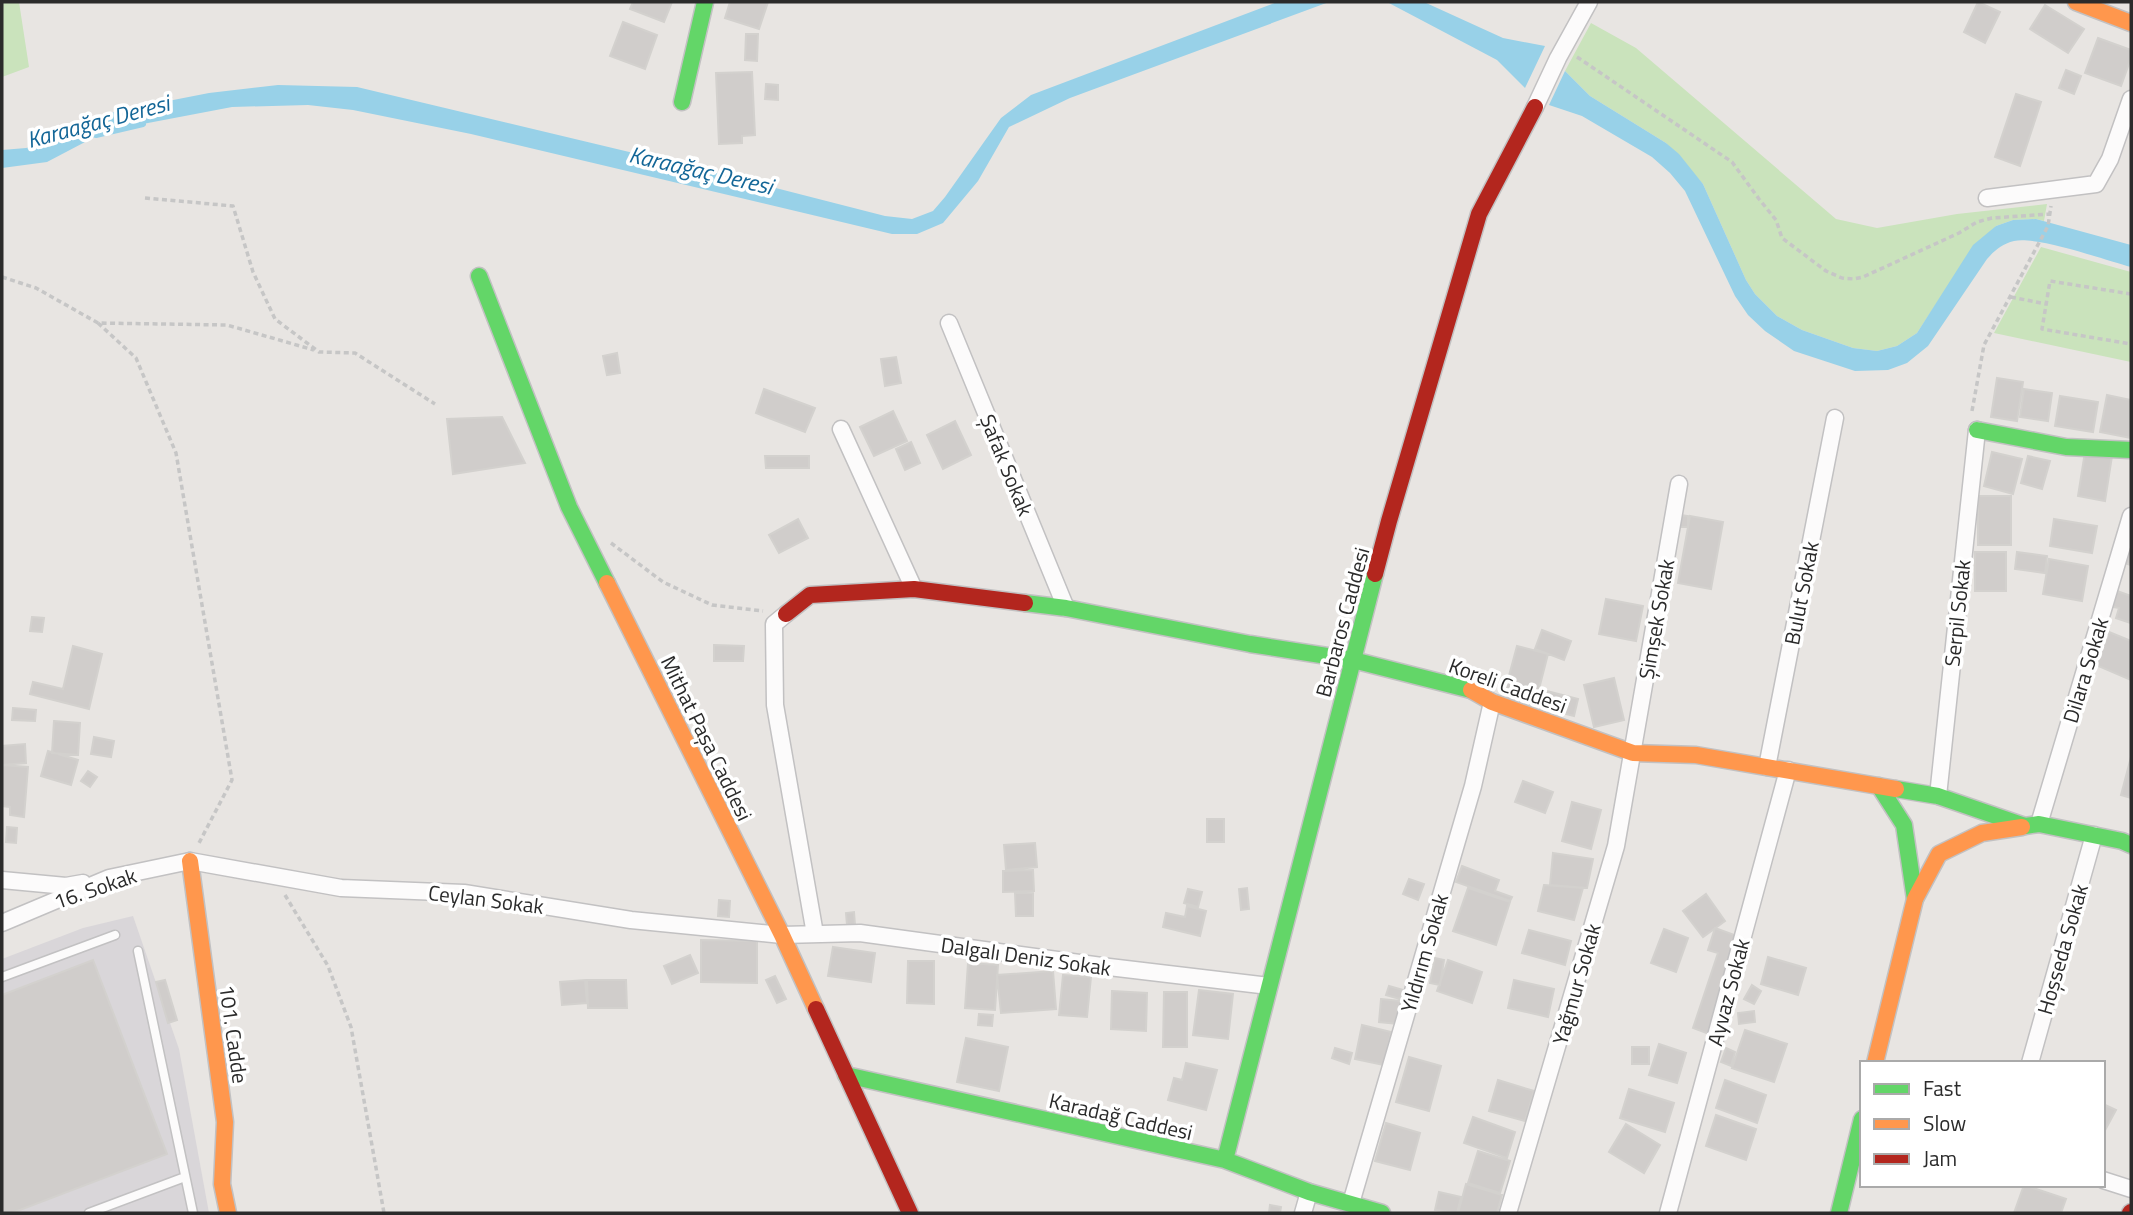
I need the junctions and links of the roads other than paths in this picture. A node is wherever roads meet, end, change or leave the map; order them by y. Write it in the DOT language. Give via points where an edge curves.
graph roads {
  1 [pos="705,2"];
  2 [pos="1589,2"];
  3 [pos="2076,2"];
  4 [pos="2131,23"];
  5 [pos="2131,99"];
  6 [pos="682,102"];
  7 [pos="1987,198"];
  8 [pos="480,276"];
  9 [pos="948,323"];
  10 [pos="1835,418"];
  11 [pos="841,429"];
  12 [pos="2131,450"];
  13 [pos="1679,484"];
  14 [pos="2131,516"];
  15 [pos="915,589"];
  16 [pos="1066,608"];
  17 [pos="1353,660"];
  18 [pos="1492,702"];
  19 [pos="1633,753"];
  20 [pos="1767,767"];
  21 [pos="1788,770"];
  22 [pos="1879,786"];
  23 [pos="1938,796"];
  24 [pos="2032,825"];
  25 [pos="2094,835"];
  26 [pos="2131,845"];
  27 [pos="190,861"];
  28 [pos="108,878"];
  29 [pos="2,880"];
  30 [pos="1915,899"];
  31 [pos="2,923"];
  32 [pos="782,934"];
  33 [pos="815,934"];
  34 [pos="115,935"];
  35 [pos="138,951"];
  36 [pos="2,978"];
  37 [pos="1269,986"];
  38 [pos="1875,1061"];
  39 [pos="2031,1061"];
  40 [pos="846,1075"];
  41 [pos="1860,1127"];
  42 [pos="1225,1160"];
  43 [pos="185,1177"];
  44 [pos="2105,1181"];
  45 [pos="2131,1189"];
  46 [pos="1309,1192"];
  47 [pos="1351,1203"];
  48 [pos="89,1213"];
  49 [pos="193,1213"];
  50 [pos="228,1213"];
  51 [pos="910,1213"];
  52 [pos="1303,1213"];
  53 [pos="1382,1213"];
  54 [pos="1508,1213"];
  55 [pos="1668,1213"];
  56 [pos="1839,1213"];
  1 -- 6 [label="street"];
  2 -- 17 [label="street, Barbaros Caddesi" via="1479,214"];
  3 -- 4 [label="street"];
  5 -- 7 [label="street" via="2096,184"];
  8 -- 32 [label="street, Mithat Paşa Caddesi" via="569,507"];
  9 -- 16 [label="street, Şafak Sokak"];
  10 -- 20 [label="street, Bulut Sokak"];
  11 -- 15 [label="street"];
  12 -- 23 [label="street, Serpil Sokak" via="2066,447 1974,424"];
  13 -- 19 [label="street, Şimşek Sokak"];
  14 -- 24 [label="street, Dilara Sokak"];
  15 -- 16 [label="street, Koreli Caddesi"];
  15 -- 33 [label="street, Koreli Caddesi" via="810,595 774,624 775,705"];
  16 -- 17 [label="street, Koreli Caddesi"];
  17 -- 18 [label="street, Koreli Caddesi" via="1469,689"];
  17 -- 37 [label="street, Barbaros Caddesi"];
  18 -- 19 [label="street, Koreli Caddesi"];
  18 -- 47 [label="street, Yıldırım Sokak" via="1473,786"];
  19 -- 20 [label="street, Koreli Caddesi" via="1696,755"];
  19 -- 54 [label="street, Yağmur Sokak" via="1616,846"];
  20 -- 21 [label="street, Koreli Caddesi"];
  21 -- 22 [label="street, Koreli Caddesi"];
  21 -- 55 [label="street, Ayvaz Sokak"];
  22 -- 23 [label="street, Koreli Caddesi"];
  22 -- 30 [label="street" via="1904,825"];
  23 -- 24 [label="street, Koreli Caddesi"];
  24 -- 25 [label="street, Koreli Caddesi"];
  24 -- 30 [label="street" via="1982,832 1940,854"];
  25 -- 26 [label="street, Koreli Caddesi"];
  25 -- 39 [label="street, Hoşseda Sokak"];
  27 -- 28 [label="street, 16. Sokak"];
  27 -- 32 [label="street, Ceylan Sokak" via="341,888 464,892 631,920"];
  27 -- 50 [label="street, 101. Cadde" via="225,1122 222,1184"];
  28 -- 29 [label="street" via="66,886"];
  28 -- 31 [label="street, 16. Sokak"];
  30 -- 38 [label="street"];
  32 -- 33 [label="street, Dalgalı Deniz Sokak"];
  32 -- 40 [label="street, Mithat Paşa Caddesi"];
  33 -- 37 [label="street, Dalgalı Deniz Sokak" via="860,933"];
  34 -- 36 [label="lane"];
  35 -- 43 [label="lane"];
  37 -- 42 [label="street, Barbaros Caddesi"];
  40 -- 42 [label="street, Karadağ Caddesi"];
  40 -- 51 [label="street, Mithat Paşa Caddesi"];
  41 -- 56 [label="street"];
  42 -- 46 [label="street, Karadağ Caddesi"];
  43 -- 48 [label="lane"];
  43 -- 49 [label="lane"];
  44 -- 45 [label="street"];
  46 -- 47 [label="street, Karadağ Caddesi"];
  46 -- 52 [label="street"];
  47 -- 53 [label="street, Karadağ Caddesi"];
}
